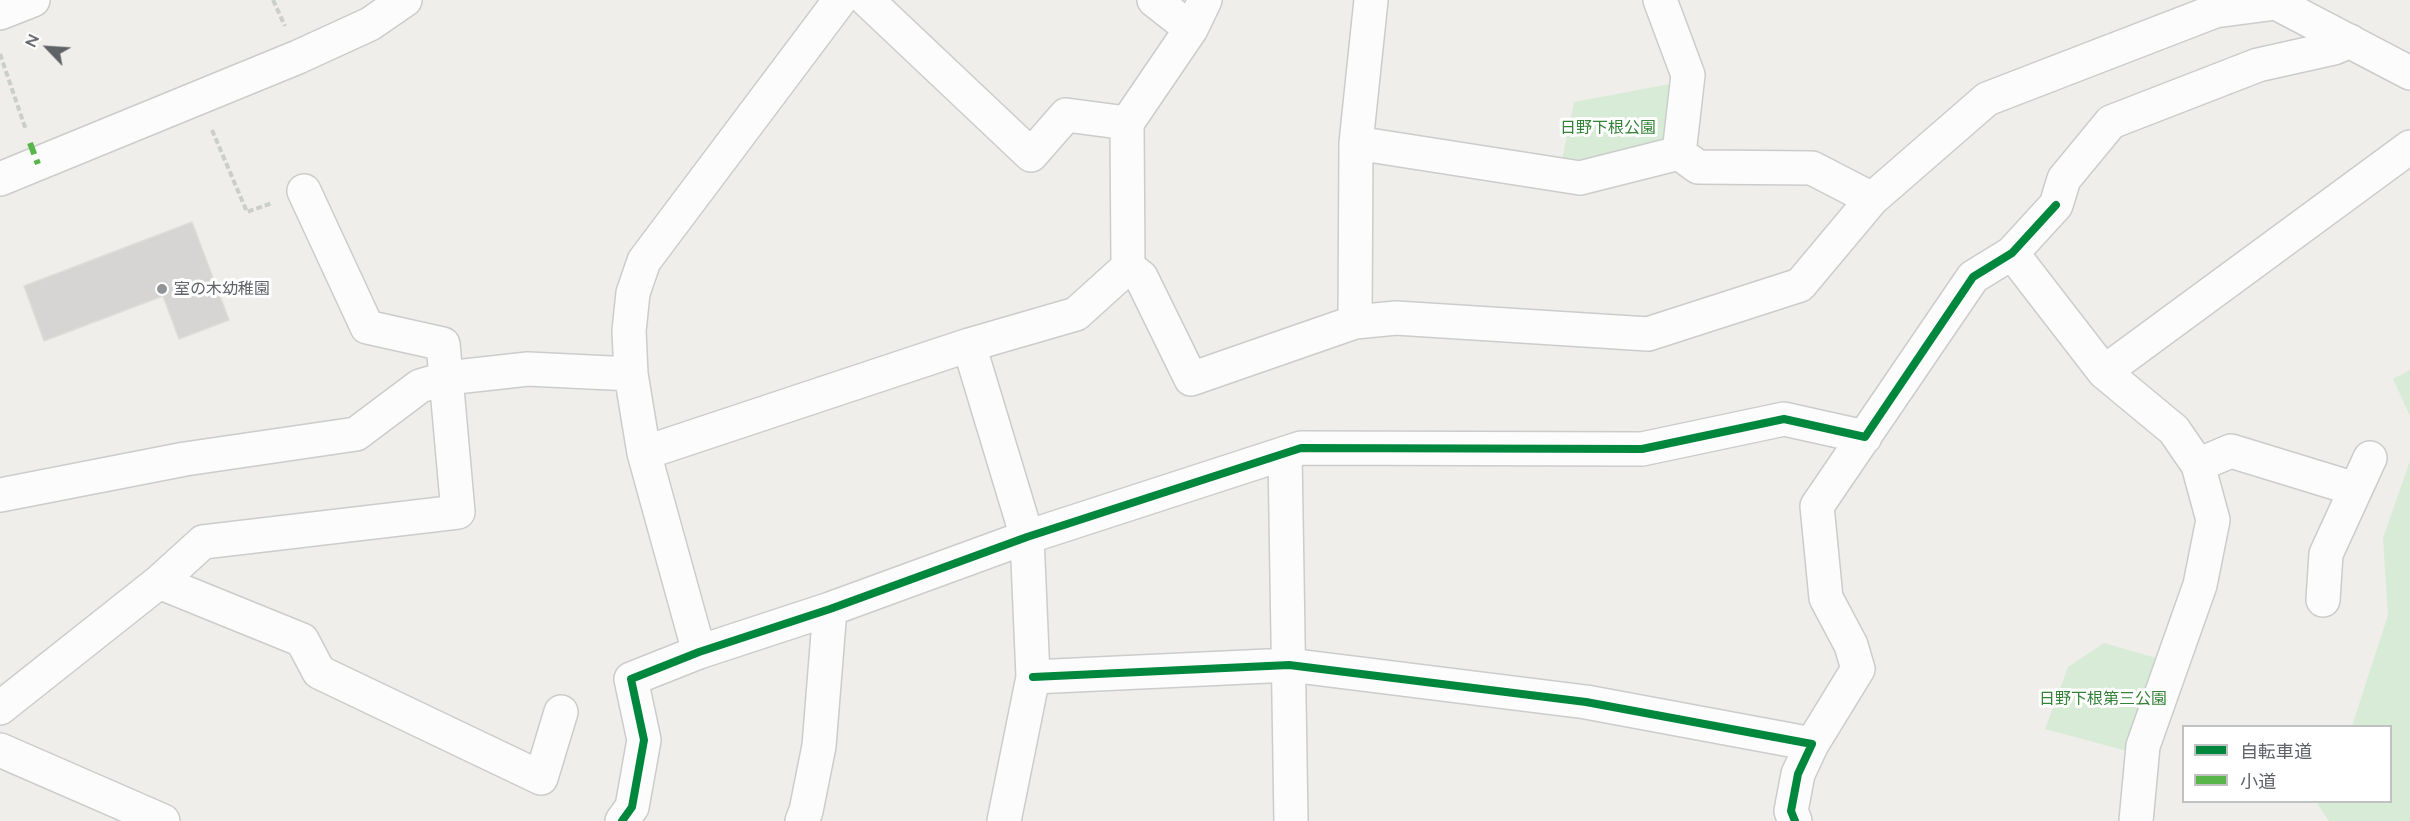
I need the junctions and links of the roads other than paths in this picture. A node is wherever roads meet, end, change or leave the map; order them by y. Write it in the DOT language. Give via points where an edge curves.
graph roads {
  1 [pos="33,0"];
  2 [pos="405,0"];
  3 [pos="840,0"];
  4 [pos="867,0"];
  5 [pos="1154,0"];
  6 [pos="1205,0"];
  7 [pos="1371,0"];
  8 [pos="1660,0"];
  9 [pos="0,13"];
  10 [pos="1191,29"];
  11 [pos="2350,41"];
  12 [pos="2410,73"];
  13 [pos="1127,123"];
  14 [pos="1356,143"];
  15 [pos="2410,147"];
  16 [pos="1679,153"];
  17 [pos="0,179"];
  18 [pos="304,191"];
  19 [pos="1872,199"];
  20 [pos="2012,253"];
  21 [pos="1128,267"];
  22 [pos="1355,322"];
  23 [pos="969,345"];
  24 [pos="2104,372"];
  25 [pos="631,374"];
  26 [pos="447,378"];
  27 [pos="1865,437"];
  28 [pos="644,453"];
  29 [pos="1285,453"];
  30 [pos="2370,458"];
  31 [pos="2198,465"];
  32 [pos="2355,489"];
  33 [pos="0,495"];
  34 [pos="1027,537"];
  35 [pos="159,582"];
  36 [pos="2323,600"];
  37 [pos="830,609"];
  38 [pos="699,652"];
  39 [pos="1289,665"];
  40 [pos="1033,677"];
  41 [pos="0,708"];
  42 [pos="561,712"];
  43 [pos="1812,744"];
  44 [pos="0,750"];
  45 [pos="163,821"];
  46 [pos="622,821"];
  47 [pos="802,821"];
  48 [pos="1004,821"];
  49 [pos="1292,821"];
  50 [pos="1795,821"];
  51 [pos="2136,821"];
  1 -- 9 [label="street"];
  2 -- 17 [label="street" via="370,24 199,99 34,153"];
  3 -- 25 [label="street" via="644,261 633,293"];
  4 -- 13 [label="street" via="1031,155 1066,115"];
  5 -- 10 [label="street"];
  6 -- 10 [label="street"];
  7 -- 14 [label="street"];
  8 -- 16 [label="street" via="1688,75"];
  10 -- 13 [label="street"];
  11 -- 12 [label="street"];
  11 -- 19 [label="street" via="2276,3 2215,11 1987,99"];
  11 -- 20 [label="street" via="2258,65 2111,122 2064,179 2056,205"];
  13 -- 21 [label="street"];
  14 -- 16 [label="street" via="1580,178"];
  14 -- 22 [label="street"];
  15 -- 24 [label="street"];
  16 -- 19 [label="street" via="1698,167 1812,168"];
  18 -- 26 [label="street" via="368,327 443,344"];
  19 -- 22 [label="street" via="1800,285 1648,334 1396,318"];
  20 -- 24 [label="street"];
  20 -- 27 [label="street" via="1973,277"];
  21 -- 22 [label="street" via="1141,278 1191,379"];
  21 -- 23 [label="street" via="1076,315"];
  23 -- 28 [label="street"];
  23 -- 34 [label="street"];
  24 -- 31 [label="street" via="2174,430"];
  25 -- 26 [label="street" via="528,369"];
  25 -- 28 [label="street"];
  26 -- 33 [label="street" via="420,387 356,434 185,459"];
  26 -- 35 [label="street" via="458,512 202,542"];
  27 -- 29 [label="street" via="1784,419 1642,449 1301,448"];
  27 -- 43 [label="street" via="1817,506 1826,598 1851,645 1858,669"];
  28 -- 38 [label="street"];
  29 -- 34 [label="street"];
  29 -- 39 [label="street"];
  30 -- 32 [label="street"];
  31 -- 32 [label="street" via="2231,450"];
  31 -- 51 [label="street" via="2212,520 2200,585 2143,746"];
  32 -- 36 [label="street" via="2326,554"];
  34 -- 37 [label="street"];
  34 -- 40 [label="street"];
  35 -- 41 [label="street"];
  35 -- 42 [label="street" via="302,640 320,672 541,778"];
  37 -- 38 [label="street"];
  37 -- 47 [label="street" via="819,746"];
  38 -- 46 [label="street" via="631,679 644,740 632,807"];
  39 -- 40 [label="street"];
  39 -- 43 [label="street" via="1586,702"];
  39 -- 49 [label="street"];
  40 -- 48 [label="street"];
  43 -- 50 [label="street" via="1798,774 1791,811"];
  44 -- 45 [label="street"];
}
